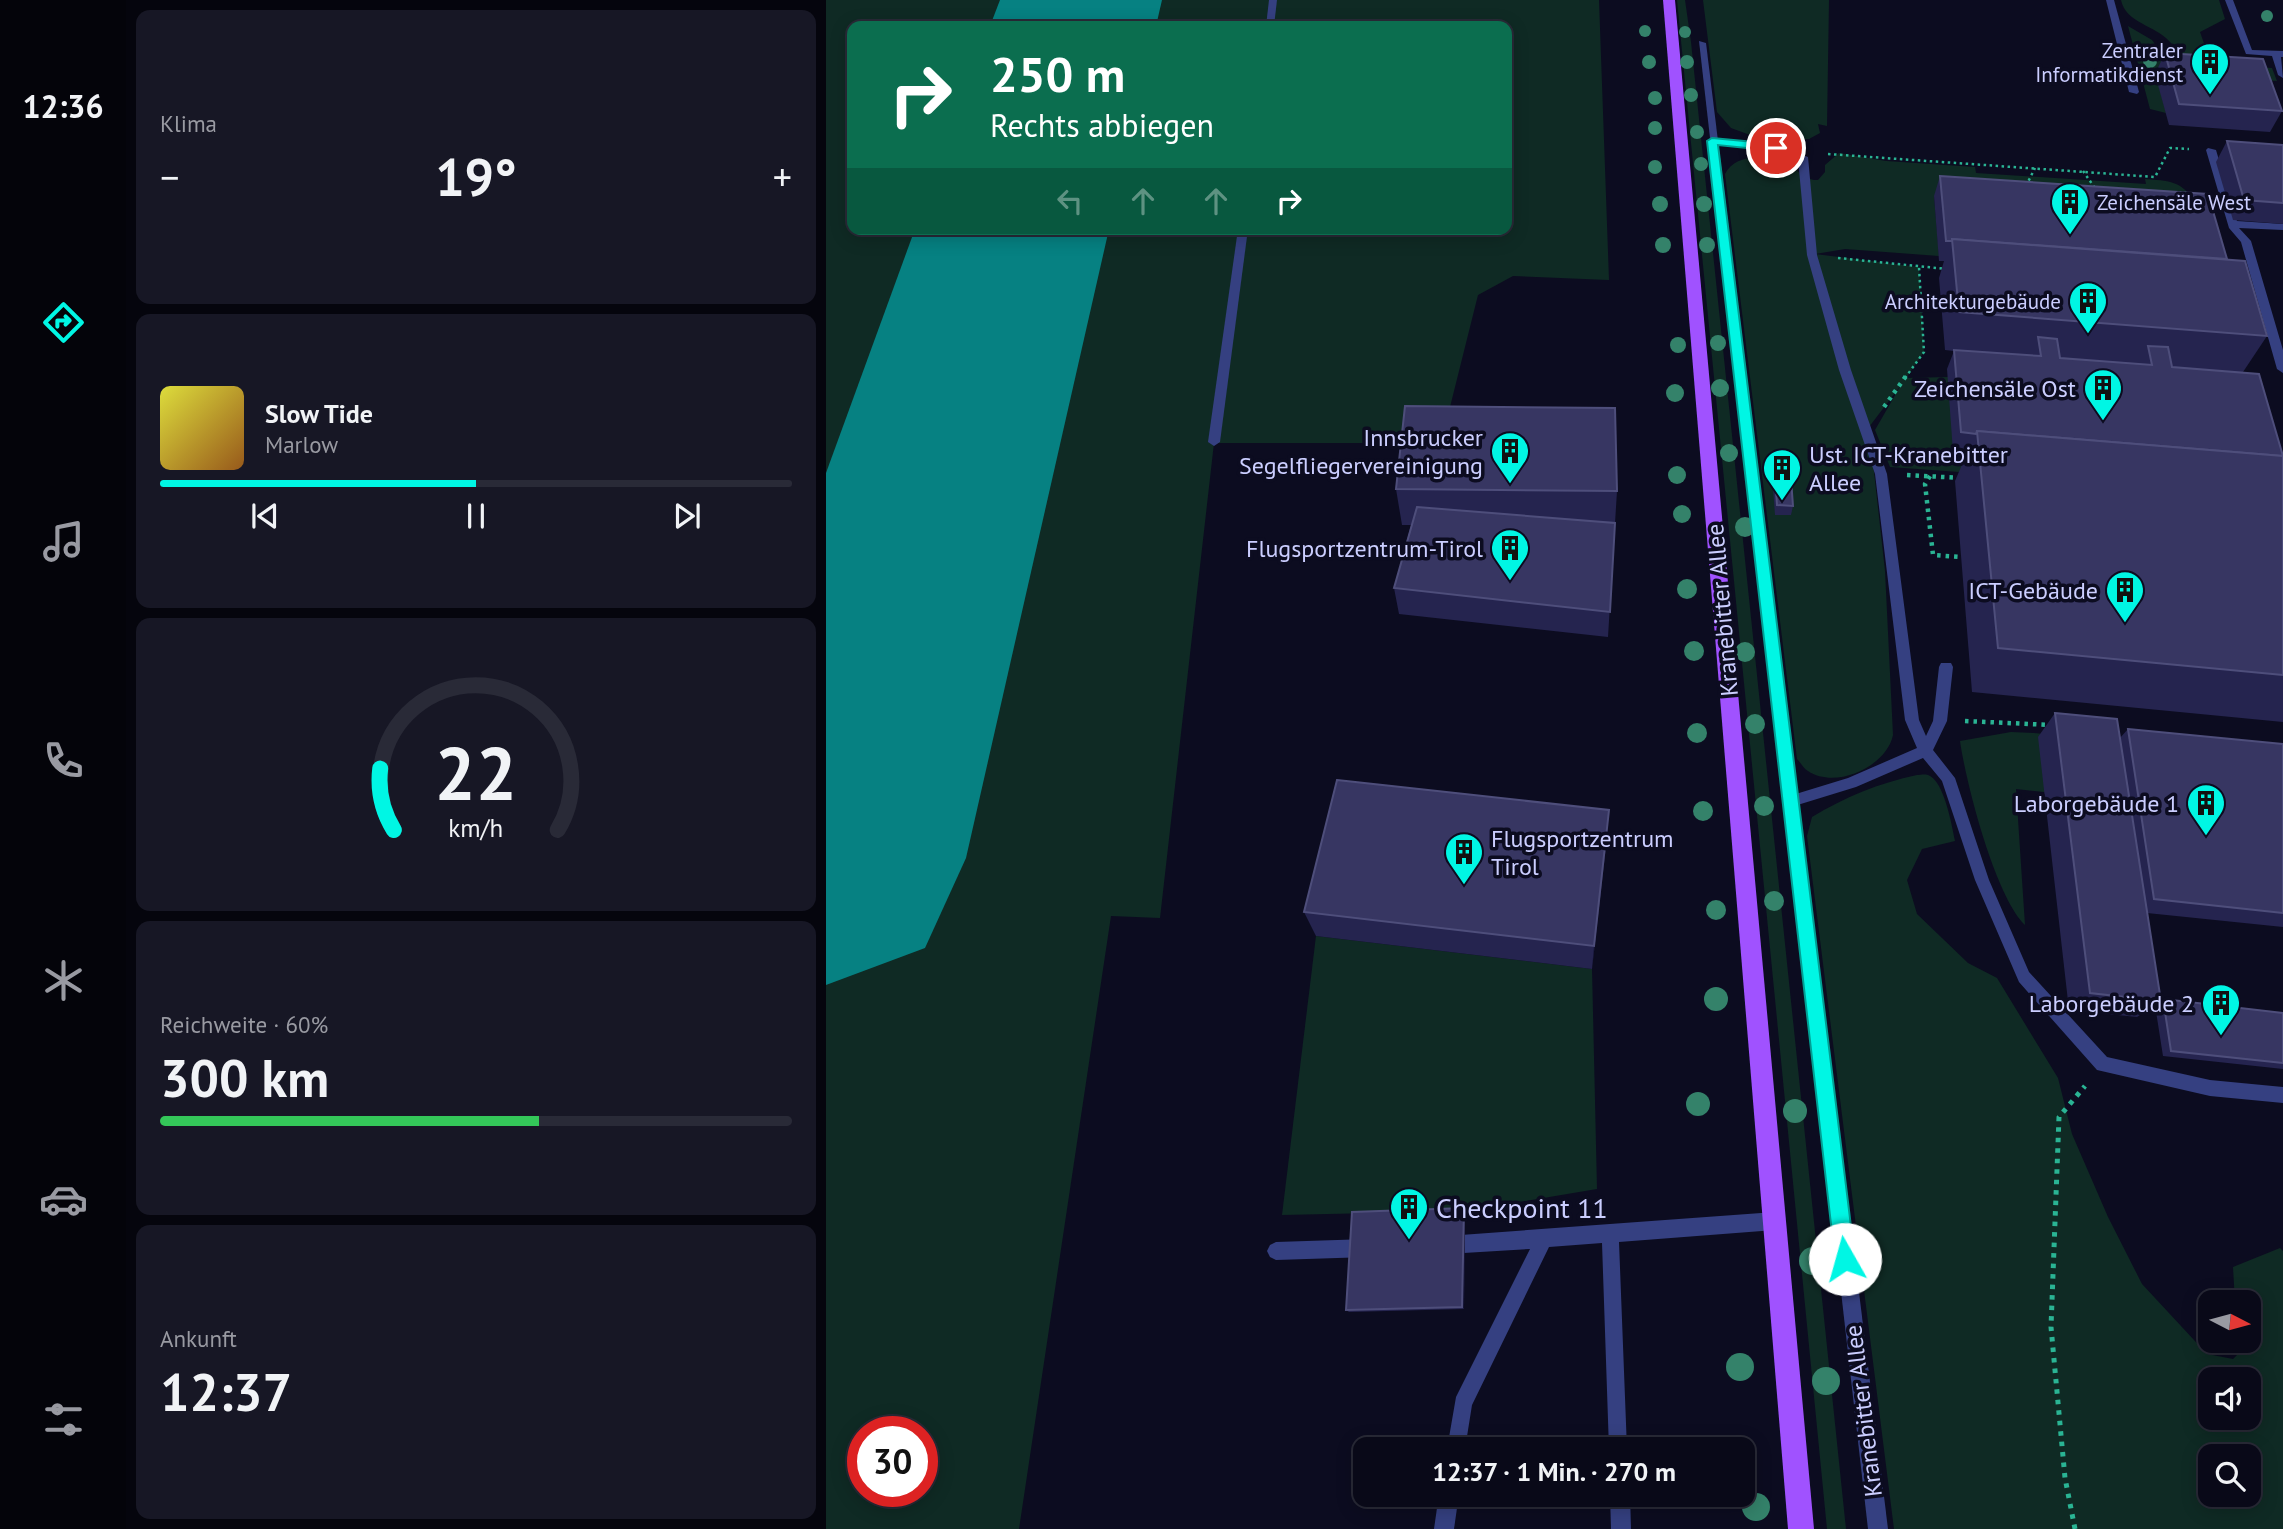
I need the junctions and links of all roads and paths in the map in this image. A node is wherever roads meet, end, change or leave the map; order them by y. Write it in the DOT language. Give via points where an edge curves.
graph roads {
  1 [pos="1273,0"];
  2 [pos="1669,0"];
  3 [pos="2110,0"];
  4 [pos="2229,0"];
  5 [pos="1271,21"];
  6 [pos="1702,43"];
  7 [pos="2279,54"];
  8 [pos="2283,75"];
  9 [pos="2134,92"];
  10 [pos="1712,141"];
  11 [pos="2170,148"];
  12 [pos="2224,151"];
  13 [pos="1803,158"];
  14 [pos="2035,168"];
  15 [pos="2083,171"];
  16 [pos="2024,191"];
  17 [pos="2103,199"];
  18 [pos="2233,224"];
  19 [pos="2283,227"];
  20 [pos="1242,235"];
  21 [pos="1812,254"];
  22 [pos="1919,267"];
  23 [pos="1947,269"];
  24 [pos="2263,322"];
  25 [pos="2283,323"];
  26 [pos="2283,369"];
  27 [pos="1867,430"];
  28 [pos="1214,442"];
  29 [pos="1881,474"];
  30 [pos="1930,476"];
  31 [pos="1971,479"];
  32 [pos="1961,557"];
  33 [pos="1946,667"];
  34 [pos="1940,720"];
  35 [pos="2056,725"];
  36 [pos="1925,751"];
  37 [pos="1791,801"];
  38 [pos="2103,1064"];
  39 [pos="2283,1095"];
  40 [pos="1775,1221"];
  41 [pos="1610,1234"];
  42 [pos="1544,1239"];
  43 [pos="1426,1246"];
  44 [pos="1386,1247"];
  45 [pos="1276,1251"];
  46 [pos="1458,1437"];
  47 [pos="1618,1437"];
  48 [pos="1447,1507"];
  49 [pos="1620,1507"];
  50 [pos="1444,1529"];
  51 [pos="1621,1529"];
  52 [pos="1801,1529"];
  53 [pos="1878,1529"];
  54 [pos="2075,1529"];
  1 -- 5 [label="street"];
  2 -- 40 [label="main road, Kranebitter Allee"];
  3 -- 9 [label="street"];
  4 -- 7 [label="street" via="2249,52"];
  6 -- 10 [label="street, Kranebitter Allee"];
  7 -- 8 [label="street"];
  10 -- 13 [label="street" via="1776,148"];
  10 -- 37 [label="street, Kranebitter Allee"];
  11 -- 15 [label="path" via="2155,177"];
  12 -- 18 [label="street" via="2208,150"];
  13 -- 14 [label="path" via="1839,153"];
  13 -- 21 [label="street"];
  14 -- 15 [label="path"];
  14 -- 16 [label="path"];
  15 -- 17 [label="path"];
  18 -- 19 [label="street"];
  18 -- 24 [label="street" via="2246,240"];
  20 -- 28 [label="street"];
  21 -- 22 [label="path"];
  21 -- 27 [label="street"];
  22 -- 23 [label="path"];
  22 -- 27 [label="path" via="1924,352"];
  24 -- 25 [label="street"];
  24 -- 26 [label="street"];
  27 -- 29 [label="street"];
  29 -- 30 [label="path"];
  29 -- 36 [label="street" via="1912,720"];
  30 -- 31 [label="path"];
  30 -- 32 [label="path" via="1925,484 1933,555"];
  33 -- 34 [label="street"];
  34 -- 35 [label="path"];
  34 -- 36 [label="street"];
  36 -- 37 [label="street" via="1851,783"];
  36 -- 38 [label="street" via="1948,778 1982,880 2024,977"];
  37 -- 53 [label="street, Kranebitter Allee"];
  38 -- 39 [label="street" via="2210,1088"];
  38 -- 54 [label="path" via="2059,1117 2051,1328 2065,1478"];
  40 -- 41 [label="street"];
  40 -- 52 [label="main road, Kranebitter Allee"];
  41 -- 42 [label="street"];
  41 -- 47 [label="street"];
  42 -- 43 [label="street"];
  42 -- 46 [label="street" via="1463,1404"];
  44 -- 45 [label="street"];
  48 -- 50 [label="street"];
  49 -- 51 [label="street"];
}
